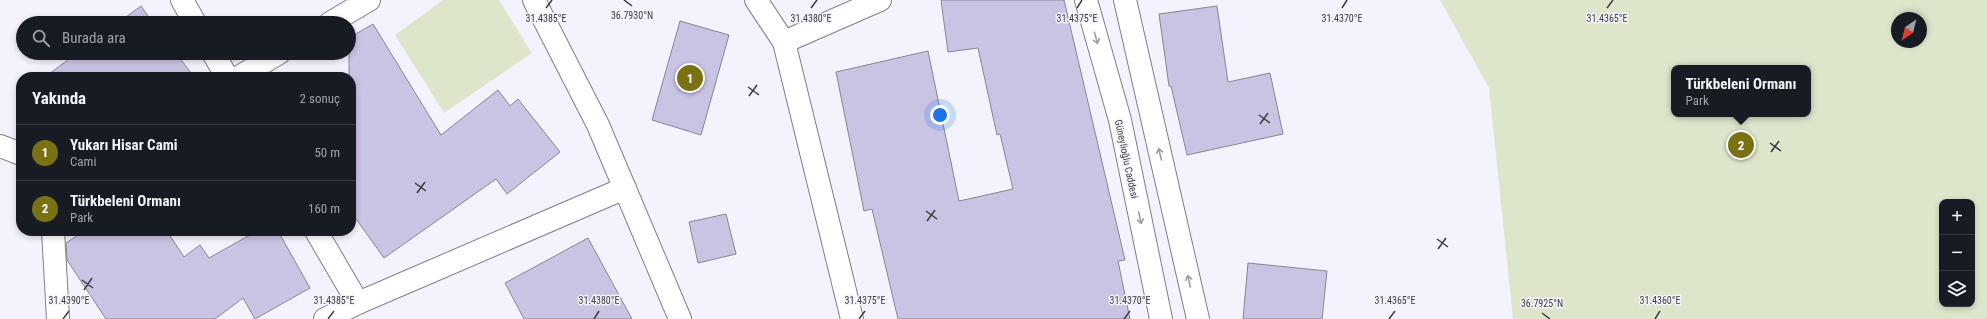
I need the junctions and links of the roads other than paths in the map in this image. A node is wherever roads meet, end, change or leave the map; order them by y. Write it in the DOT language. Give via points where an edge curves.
graph roads {
  1 [pos="182,0"];
  2 [pos="369,0"];
  3 [pos="534,0"];
  4 [pos="756,0"];
  5 [pos="880,0"];
  6 [pos="1086,0"];
  7 [pos="1125,0"];
  8 [pos="192,16"];
  9 [pos="342,16"];
  10 [pos="784,42"];
  11 [pos="217,60"];
  12 [pos="267,60"];
  13 [pos="224,72"];
  14 [pos="247,72"];
  15 [pos="0,146"];
  16 [pos="16,152"];
  17 [pos="625,188"];
  18 [pos="53,236"];
  19 [pos="319,236"];
  20 [pos="358,303"];
  21 [pos="58,319"];
  22 [pos="325,319"];
  23 [pos="680,319"];
  24 [pos="852,319"];
  25 [pos="1161,319"];
  26 [pos="1198,319"];
  1 -- 8 [label="street"];
  2 -- 9 [label="street"];
  3 -- 17 [label="street" via="598,125"];
  4 -- 10 [label="street"];
  5 -- 10 [label="street"];
  6 -- 25 [label="street, Güneylioğlu Caddesi, one-way" via="1120,120"];
  26 -- 7 [label="street, one-way"];
  10 -- 24 [label="street"];
  11 -- 13 [label="street"];
  12 -- 14 [label="street"];
  15 -- 16 [label="street"];
  17 -- 20 [label="street"];
  17 -- 23 [label="street"];
  18 -- 21 [label="street"];
  19 -- 20 [label="street"];
  20 -- 22 [label="street"];
}
